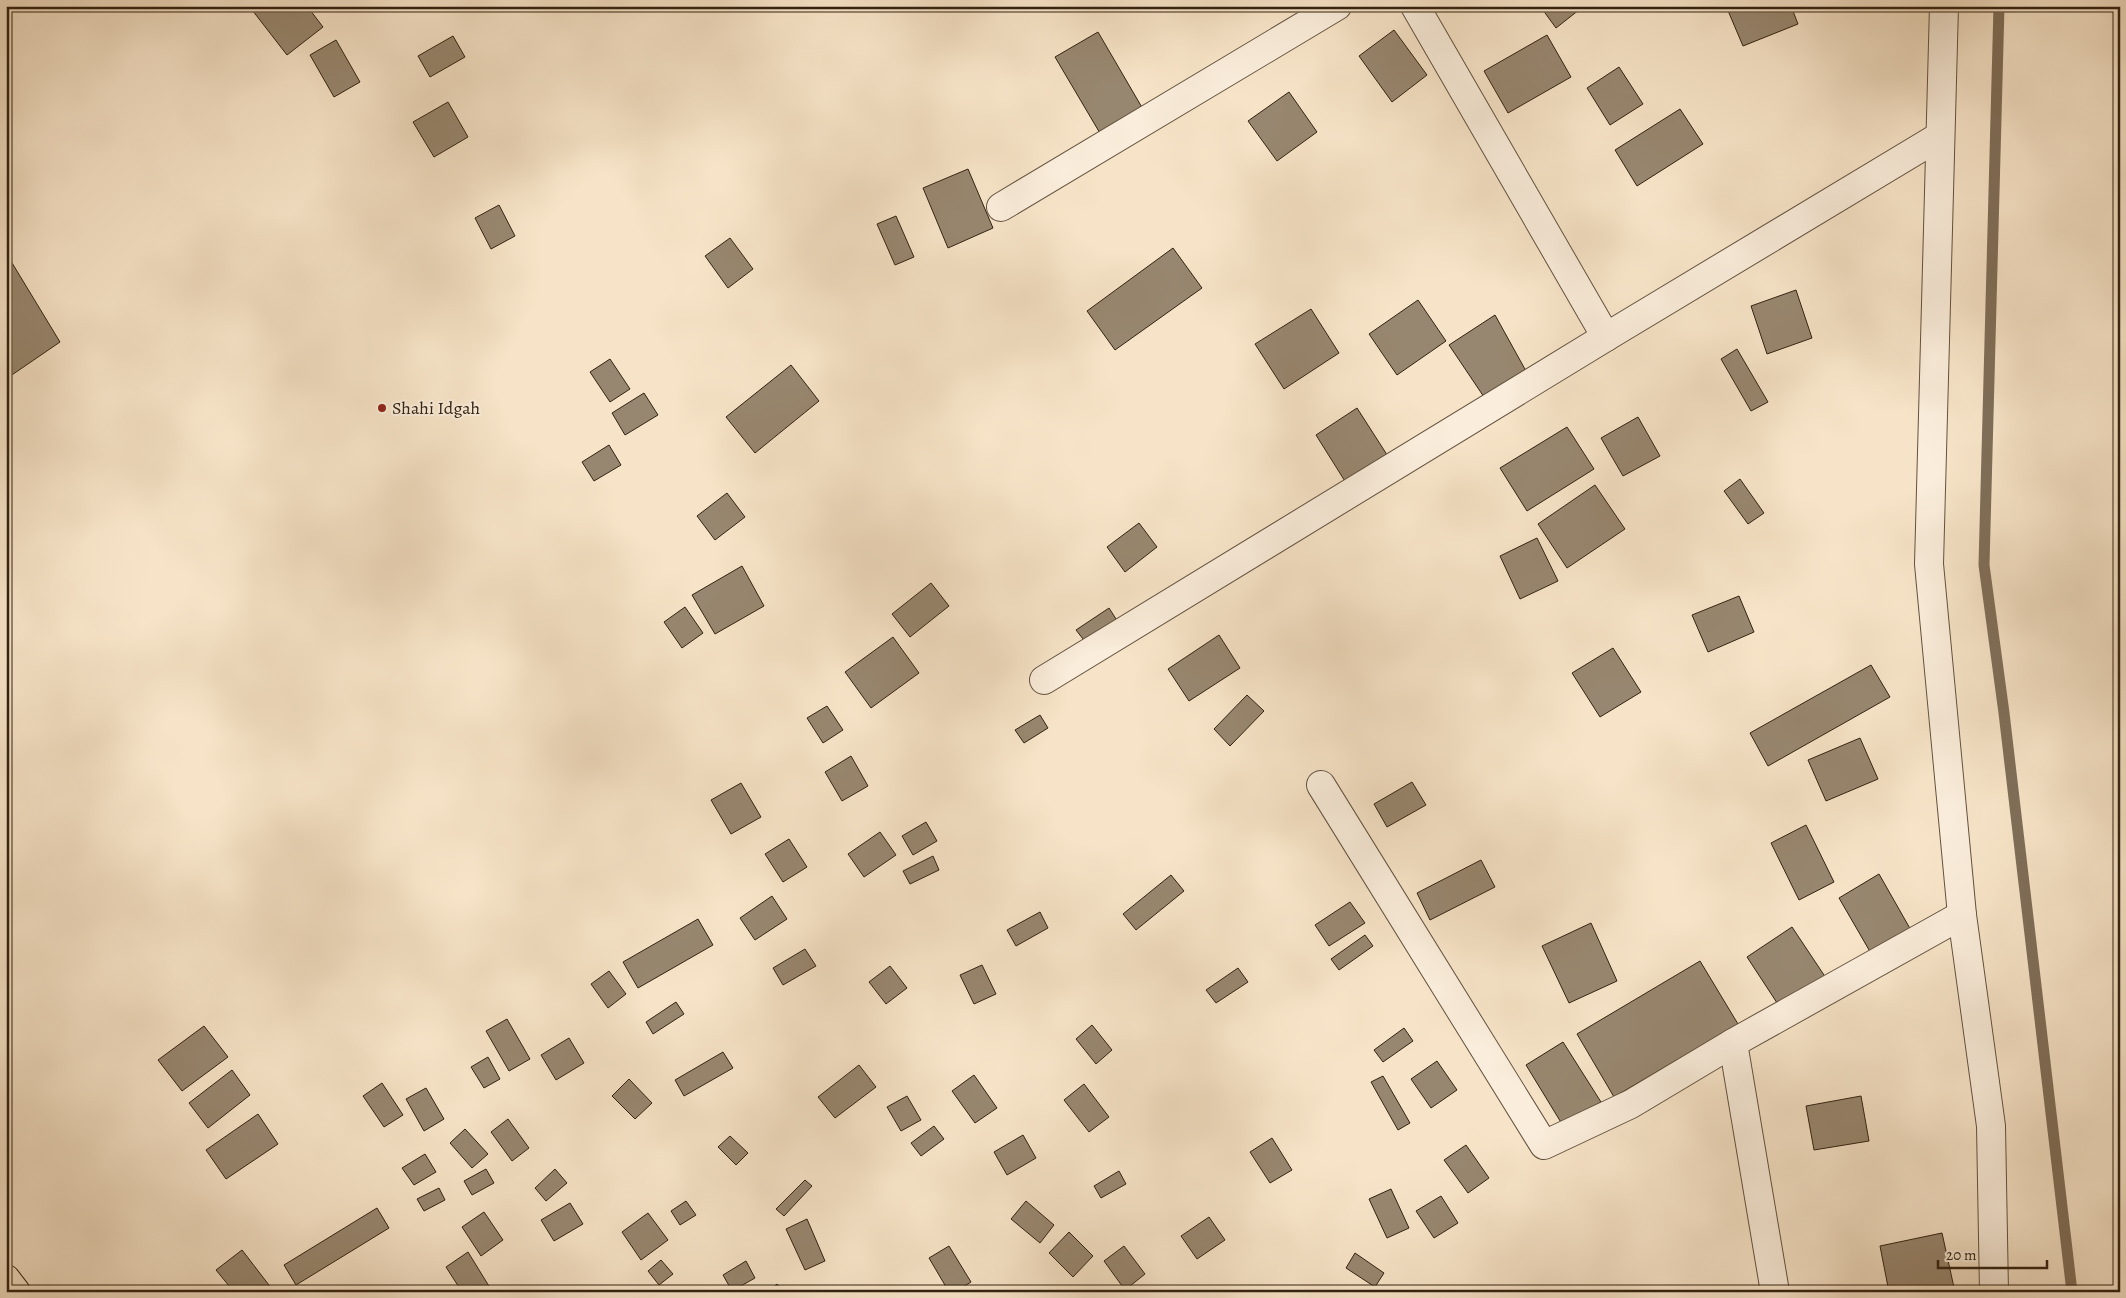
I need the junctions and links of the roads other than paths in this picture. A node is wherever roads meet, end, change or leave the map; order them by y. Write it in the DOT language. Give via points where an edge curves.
graph roads {
  1 [pos="1337,6"];
  2 [pos="1416,6"];
  3 [pos="1944,6"];
  4 [pos="1940,136"];
  5 [pos="1001,206"];
  6 [pos="1606,336"];
  7 [pos="1044,680"];
  8 [pos="1321,785"];
  9 [pos="1962,915"];
  10 [pos="1733,1043"];
  11 [pos="6,1279"];
  12 [pos="16,1292"];
  13 [pos="1775,1292"];
  14 [pos="1994,1292"];
  1 -- 5 [label="street"];
  2 -- 6 [label="street"];
  3 -- 4 [label="street"];
  4 -- 6 [label="street"];
  4 -- 9 [label="street" via="1929,564"];
  6 -- 7 [label="street"];
  8 -- 10 [label="street" via="1544,1144 1631,1104"];
  9 -- 10 [label="street"];
  9 -- 14 [label="street" via="1991,1126"];
  10 -- 13 [label="street"];
  11 -- 12 [label="main road"];
}
